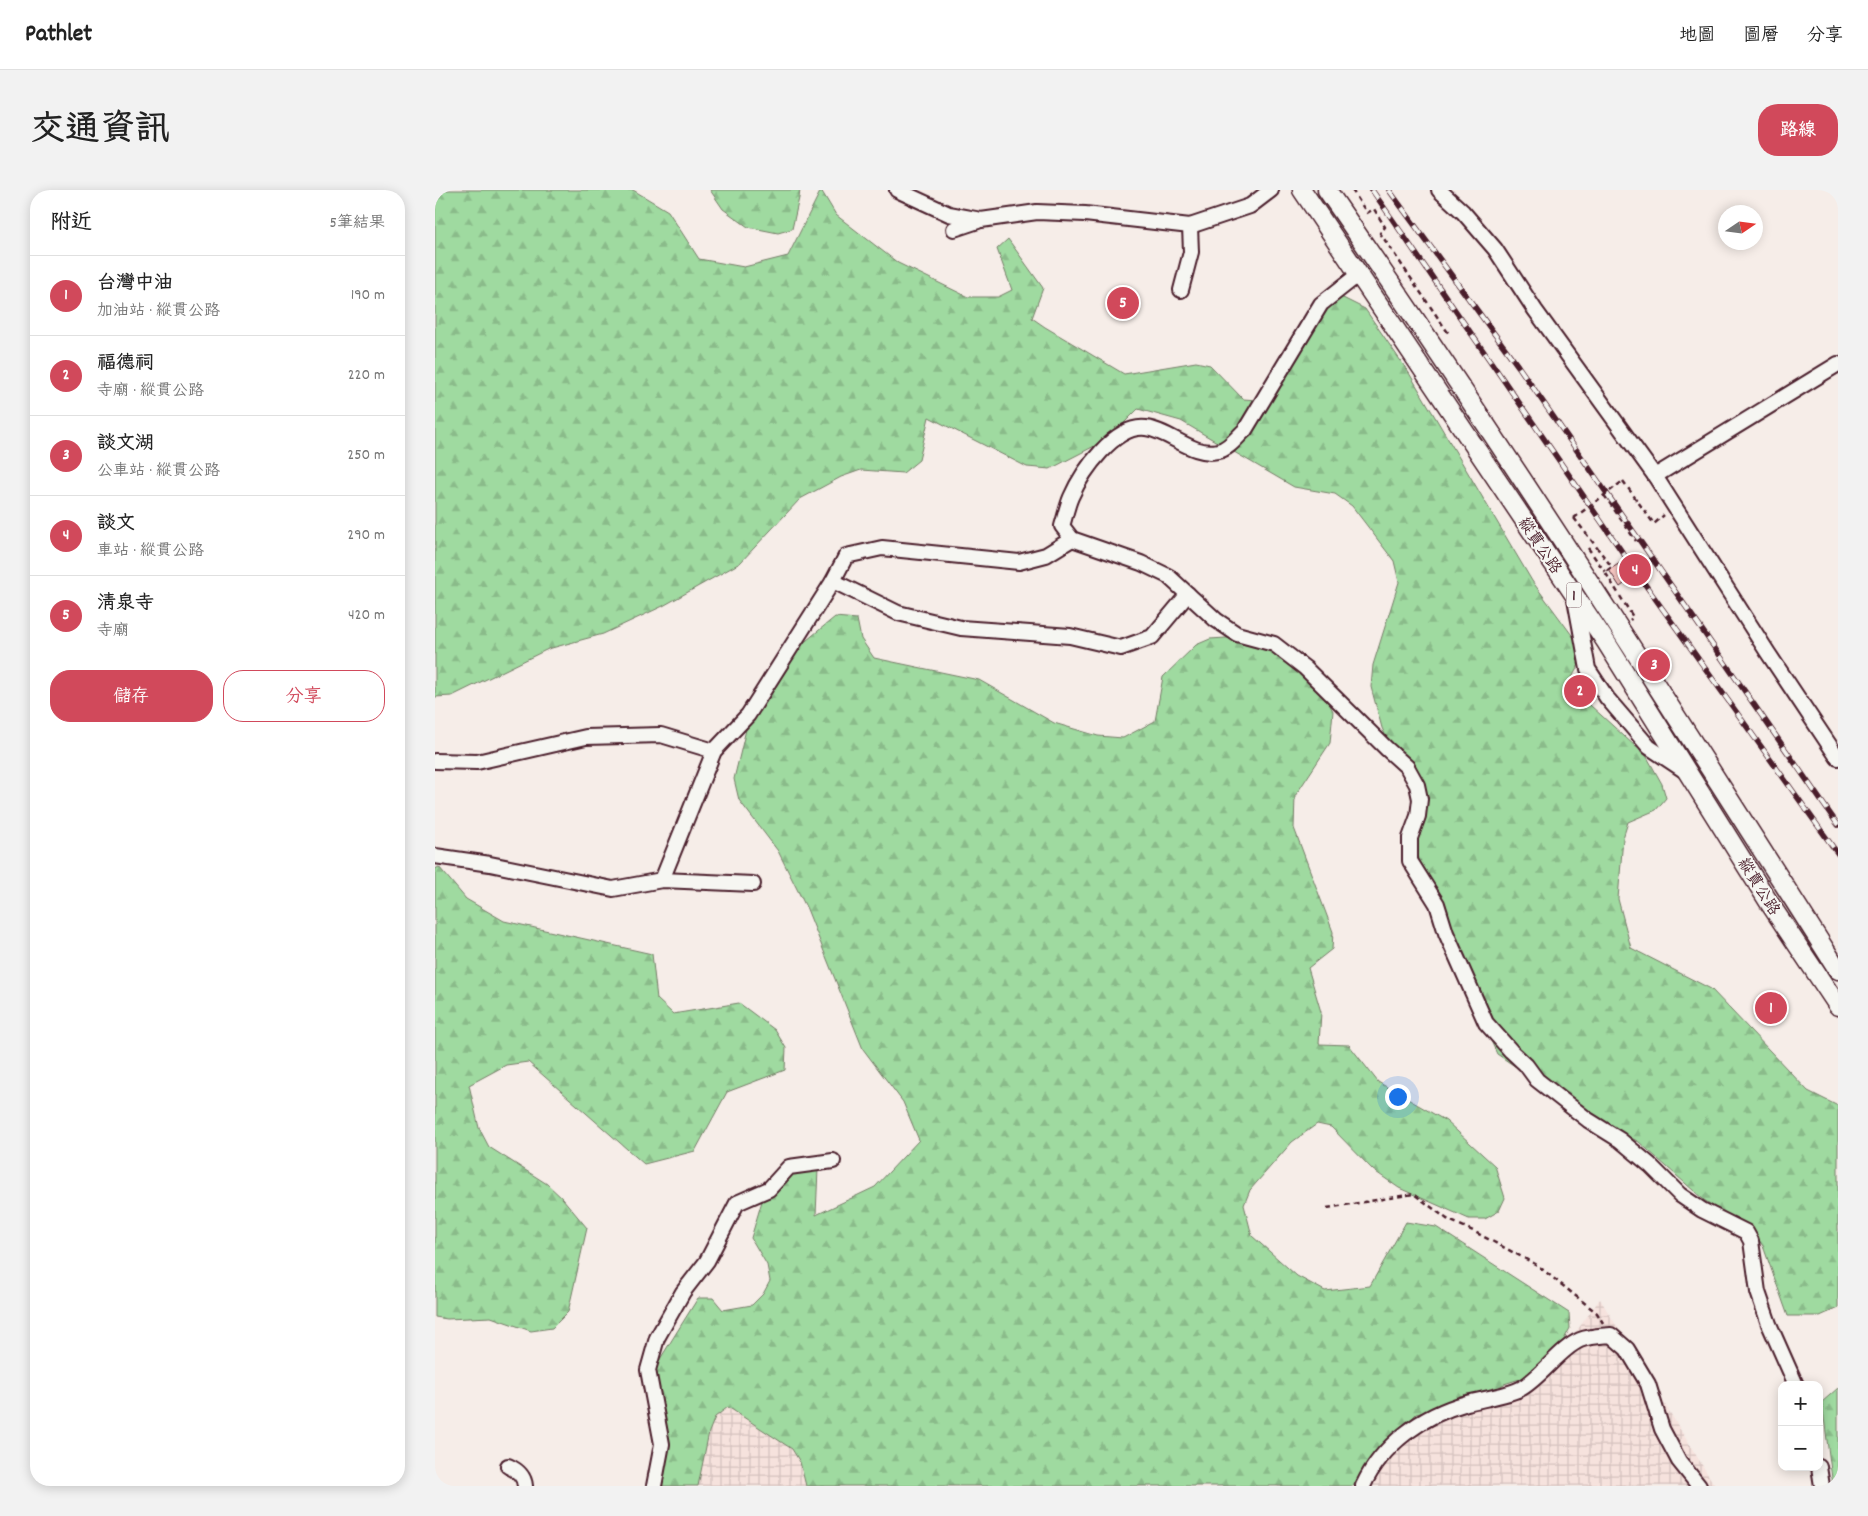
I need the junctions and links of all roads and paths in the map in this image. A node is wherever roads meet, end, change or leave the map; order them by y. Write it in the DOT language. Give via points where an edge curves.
graph roads {
  1 [pos="897,190"];
  2 [pos="1271,190"];
  3 [pos="1302,190"];
  4 [pos="1327,190"];
  5 [pos="1352,190"];
  6 [pos="1439,190"];
  7 [pos="981,220"];
  8 [pos="1190,226"];
  9 [pos="954,228"];
  10 [pos="1359,274"];
  11 [pos="1181,290"];
  12 [pos="1449,334"];
  13 [pos="1838,364"];
  14 [pos="1655,476"];
  15 [pos="1604,496"];
  16 [pos="1654,524"];
  17 [pos="1072,540"];
  18 [pos="1636,541"];
  19 [pos="1588,548"];
  20 [pos="1605,572"];
  21 [pos="833,581"];
  22 [pos="1188,594"];
  23 [pos="1575,596"];
  24 [pos="1633,617"];
  25 [pos="1621,632"];
  26 [pos="1608,645"];
  27 [pos="714,751"];
  28 [pos="1838,758"];
  29 [pos="435,761"];
  30 [pos="1690,774"];
  31 [pos="435,856"];
  32 [pos="662,880"];
  33 [pos="753,884"];
  34 [pos="1838,970"];
  35 [pos="1835,996"];
  36 [pos="833,1161"];
  37 [pos="1327,1208"];
  38 [pos="1611,1335"];
  39 [pos="1793,1381"];
  40 [pos="509,1466"];
  41 [pos="1820,1471"];
  42 [pos="525,1486"];
  43 [pos="654,1486"];
  44 [pos="1363,1486"];
  45 [pos="1699,1486"];
  46 [pos="1822,1486"];
  1 -- 7 [label="street" via="949,214"];
  2 -- 8 [label="street" via="1250,206"];
  3 -- 10 [label="main road, 縱貫公路 / 1"];
  4 -- 25 [label="main road, 縱貫公路 / 1"];
  5 -- 12 [label="path" via="1367,213 1374,209 1385,227 1380,233"];
  6 -- 14 [label="street" via="1495,249"];
  7 -- 8 [label="street" via="1037,212"];
  7 -- 9 [label="street"];
  8 -- 11 [label="street" via="1191,252"];
  10 -- 17 [label="street" via="1321,304 1245,430 1220,451 1204,452 1146,427 1122,432 1093,459 1072,496 1062,526"];
  10 -- 23 [label="main road, 縱貫公路 / 1"];
  13 -- 14 [label="street"];
  14 -- 28 [label="street"];
  15 -- 16 [label="path, bridge" via="1623,481"];
  15 -- 18 [label="path"];
  15 -- 20 [label="path, bridge" via="1575,518 1611,567"];
  17 -- 21 [label="street" via="1046,555 1019,562 882,548 847,556"];
  17 -- 22 [label="street" via="1141,563 1168,576"];
  19 -- 20 [label="path"];
  20 -- 24 [label="path"];
  21 -- 22 [label="street" via="899,613 961,628 1070,636 1121,648 1152,637"];
  21 -- 27 [label="street" via="747,715"];
  22 -- 39 [label="street" via="1237,634 1274,644 1305,668 1407,767 1420,799 1410,838 1410,861 1437,904 1452,948 1486,1023 1527,1065 1537,1080 1627,1146 1680,1195 1747,1232 1758,1292"];
  23 -- 26 [label="main road, 縱貫公路 / 1"];
  23 -- 30 [label="street" via="1589,668 1607,698 1649,747"];
  25 -- 26 [label="main road"];
  25 -- 34 [label="main road, 縱貫公路 / 1"];
  26 -- 30 [label="main road, 縱貫公路 / 1"];
  27 -- 29 [label="street" via="661,735 586,737 477,762"];
  27 -- 32 [label="street"];
  30 -- 35 [label="main road, 縱貫公路 / 1" via="1770,904"];
  31 -- 32 [label="street" via="613,889"];
  32 -- 33 [label="street"];
  36 -- 43 [label="street" via="789,1167 769,1189 737,1203 707,1261 683,1292 657,1338 647,1370 662,1444"];
  37 -- 38 [label="path" via="1415,1194 1447,1219 1537,1265 1597,1313"];
  38 -- 44 [label="street" via="1580,1340 1521,1389 1464,1404 1409,1430 1386,1451"];
  38 -- 45 [label="street" via="1627,1349 1648,1384 1662,1429 1679,1461"];
  40 -- 42 [label="street" via="519,1472"];
  41 -- 46 [label="street"];
}
